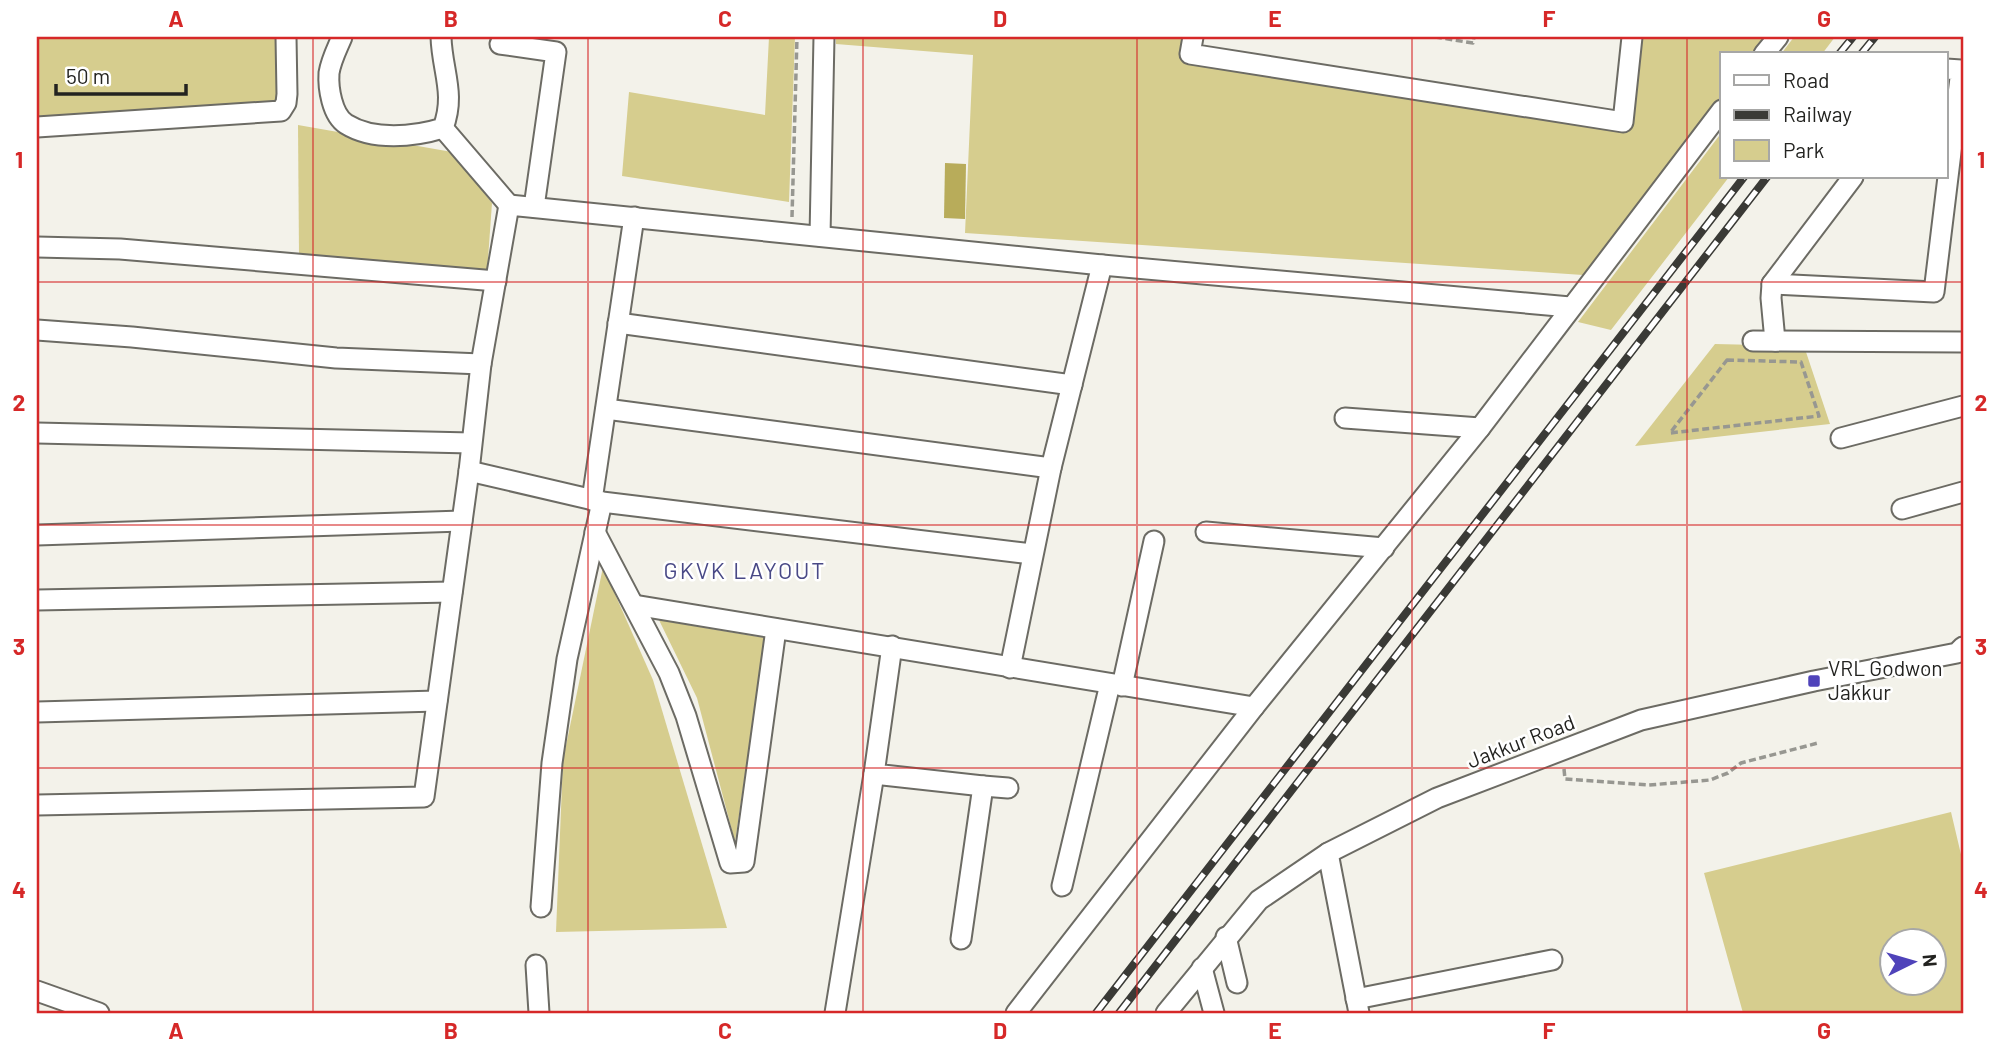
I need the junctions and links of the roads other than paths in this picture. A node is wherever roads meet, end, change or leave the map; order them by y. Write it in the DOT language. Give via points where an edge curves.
graph roads {
  1 [pos="286,37"];
  2 [pos="342,37"];
  3 [pos="441,37"];
  4 [pos="824,37"];
  5 [pos="1193,37"];
  6 [pos="1632,37"];
  7 [pos="1778,37"];
  8 [pos="500,44"];
  9 [pos="1767,52"];
  10 [pos="1948,69"];
  11 [pos="1720,113"];
  12 [pos="37,127"];
  13 [pos="443,128"];
  14 [pos="1948,177"];
  15 [pos="1852,178"];
  16 [pos="1948,178"];
  17 [pos="509,205"];
  18 [pos="534,207"];
  19 [pos="634,217"];
  20 [pos="820,236"];
  21 [pos="37,247"];
  22 [pos="1102,265"];
  23 [pos="496,281"];
  24 [pos="1772,284"];
  25 [pos="1570,307"];
  26 [pos="618,323"];
  27 [pos="37,330"];
  28 [pos="1753,341"];
  29 [pos="1775,341"];
  30 [pos="1963,342"];
  31 [pos="481,364"];
  32 [pos="1072,385"];
  33 [pos="1963,406"];
  34 [pos="606,409"];
  35 [pos="1345,418"];
  36 [pos="1480,428"];
  37 [pos="37,433"];
  38 [pos="1841,438"];
  39 [pos="471,443"];
  40 [pos="1051,468"];
  41 [pos="469,471"];
  42 [pos="1963,492"];
  43 [pos="597,501"];
  44 [pos="1902,509"];
  45 [pos="462,521"];
  46 [pos="595,532"];
  47 [pos="1206,532"];
  48 [pos="37,535"];
  49 [pos="1154,541"];
  50 [pos="1384,548"];
  51 [pos="1032,554"];
  52 [pos="452,592"];
  53 [pos="37,600"];
  54 [pos="634,605"];
  55 [pos="776,629"];
  56 [pos="892,646"];
  57 [pos="1963,647"];
  58 [pos="1010,668"];
  59 [pos="1116,685"];
  60 [pos="437,701"];
  61 [pos="1254,707"];
  62 [pos="37,712"];
  63 [pos="874,774"];
  64 [pos="983,786"];
  65 [pos="1008,788"];
  66 [pos="37,805"];
  67 [pos="1328,853"];
  68 [pos="1062,886"];
  69 [pos="541,907"];
  70 [pos="1226,937"];
  71 [pos="961,939"];
  72 [pos="1552,960"];
  73 [pos="536,965"];
  74 [pos="1202,968"];
  75 [pos="1237,982"];
  76 [pos="37,991"];
  77 [pos="1357,1006"];
  78 [pos="99,1013"];
  79 [pos="539,1013"];
  80 [pos="835,1013"];
  81 [pos="1016,1013"];
  82 [pos="1166,1013"];
  83 [pos="1214,1013"];
  1 -- 12 [label="street" via="287,94 281,111"];
  2 -- 13 [label="street" via="332,61 329,86 344,123 388,135"];
  3 -- 13 [label="street" via="450,93"];
  4 -- 20 [label="street"];
  5 -- 6 [label="street" via="1190,54 1623,122"];
  7 -- 9 [label="street"];
  8 -- 18 [label="street" via="556,52"];
  10 -- 14 [label="street" via="1961,70"];
  11 -- 25 [label="street"];
  13 -- 17 [label="street"];
  15 -- 24 [label="street"];
  16 -- 24 [label="street" via="1934,292"];
  17 -- 18 [label="street"];
  17 -- 23 [label="street"];
  18 -- 19 [label="street"];
  19 -- 20 [label="street"];
  19 -- 26 [label="street"];
  20 -- 22 [label="street"];
  21 -- 23 [label="street" via="120,248"];
  22 -- 25 [label="street"];
  22 -- 32 [label="street"];
  23 -- 31 [label="street"];
  24 -- 29 [label="street"];
  25 -- 36 [label="street"];
  26 -- 32 [label="street"];
  26 -- 34 [label="street"];
  27 -- 31 [label="street" via="336,358"];
  28 -- 29 [label="street"];
  29 -- 30 [label="street"];
  31 -- 39 [label="street"];
  32 -- 40 [label="street"];
  33 -- 38 [label="street"];
  34 -- 40 [label="street"];
  34 -- 43 [label="street"];
  35 -- 36 [label="street"];
  36 -- 50 [label="street"];
  37 -- 39 [label="street"];
  39 -- 41 [label="street"];
  40 -- 51 [label="street"];
  41 -- 43 [label="street"];
  41 -- 45 [label="street"];
  42 -- 44 [label="street"];
  43 -- 46 [label="street"];
  43 -- 51 [label="street"];
  45 -- 48 [label="street"];
  45 -- 52 [label="street"];
  46 -- 54 [label="street"];
  46 -- 69 [label="street" via="565,672 552,763"];
  47 -- 50 [label="street"];
  49 -- 59 [label="street"];
  50 -- 61 [label="street"];
  51 -- 58 [label="street"];
  52 -- 53 [label="street"];
  52 -- 60 [label="street"];
  54 -- 55 [label="street"];
  54 -- 55 [label="street" via="686,716 730,863 744,862"];
  55 -- 56 [label="street"];
  56 -- 58 [label="street"];
  56 -- 63 [label="street"];
  57 -- 67 [label="street, Jakkur Road" via="1957,653 1641,720 1437,798"];
  58 -- 59 [label="street"];
  59 -- 61 [label="street"];
  59 -- 68 [label="street"];
  60 -- 62 [label="street"];
  60 -- 66 [label="street" via="424,797"];
  61 -- 81 [label="street"];
  63 -- 64 [label="street"];
  63 -- 80 [label="street"];
  64 -- 65 [label="street"];
  64 -- 71 [label="street"];
  67 -- 70 [label="street, Jakkur Road" via="1259,900"];
  67 -- 77 [label="street"];
  70 -- 74 [label="street, Jakkur Road"];
  70 -- 75 [label="street"];
  72 -- 77 [label="street"];
  73 -- 79 [label="street"];
  74 -- 82 [label="street, Jakkur Road"];
  74 -- 83 [label="street"];
  76 -- 78 [label="street"];
}
